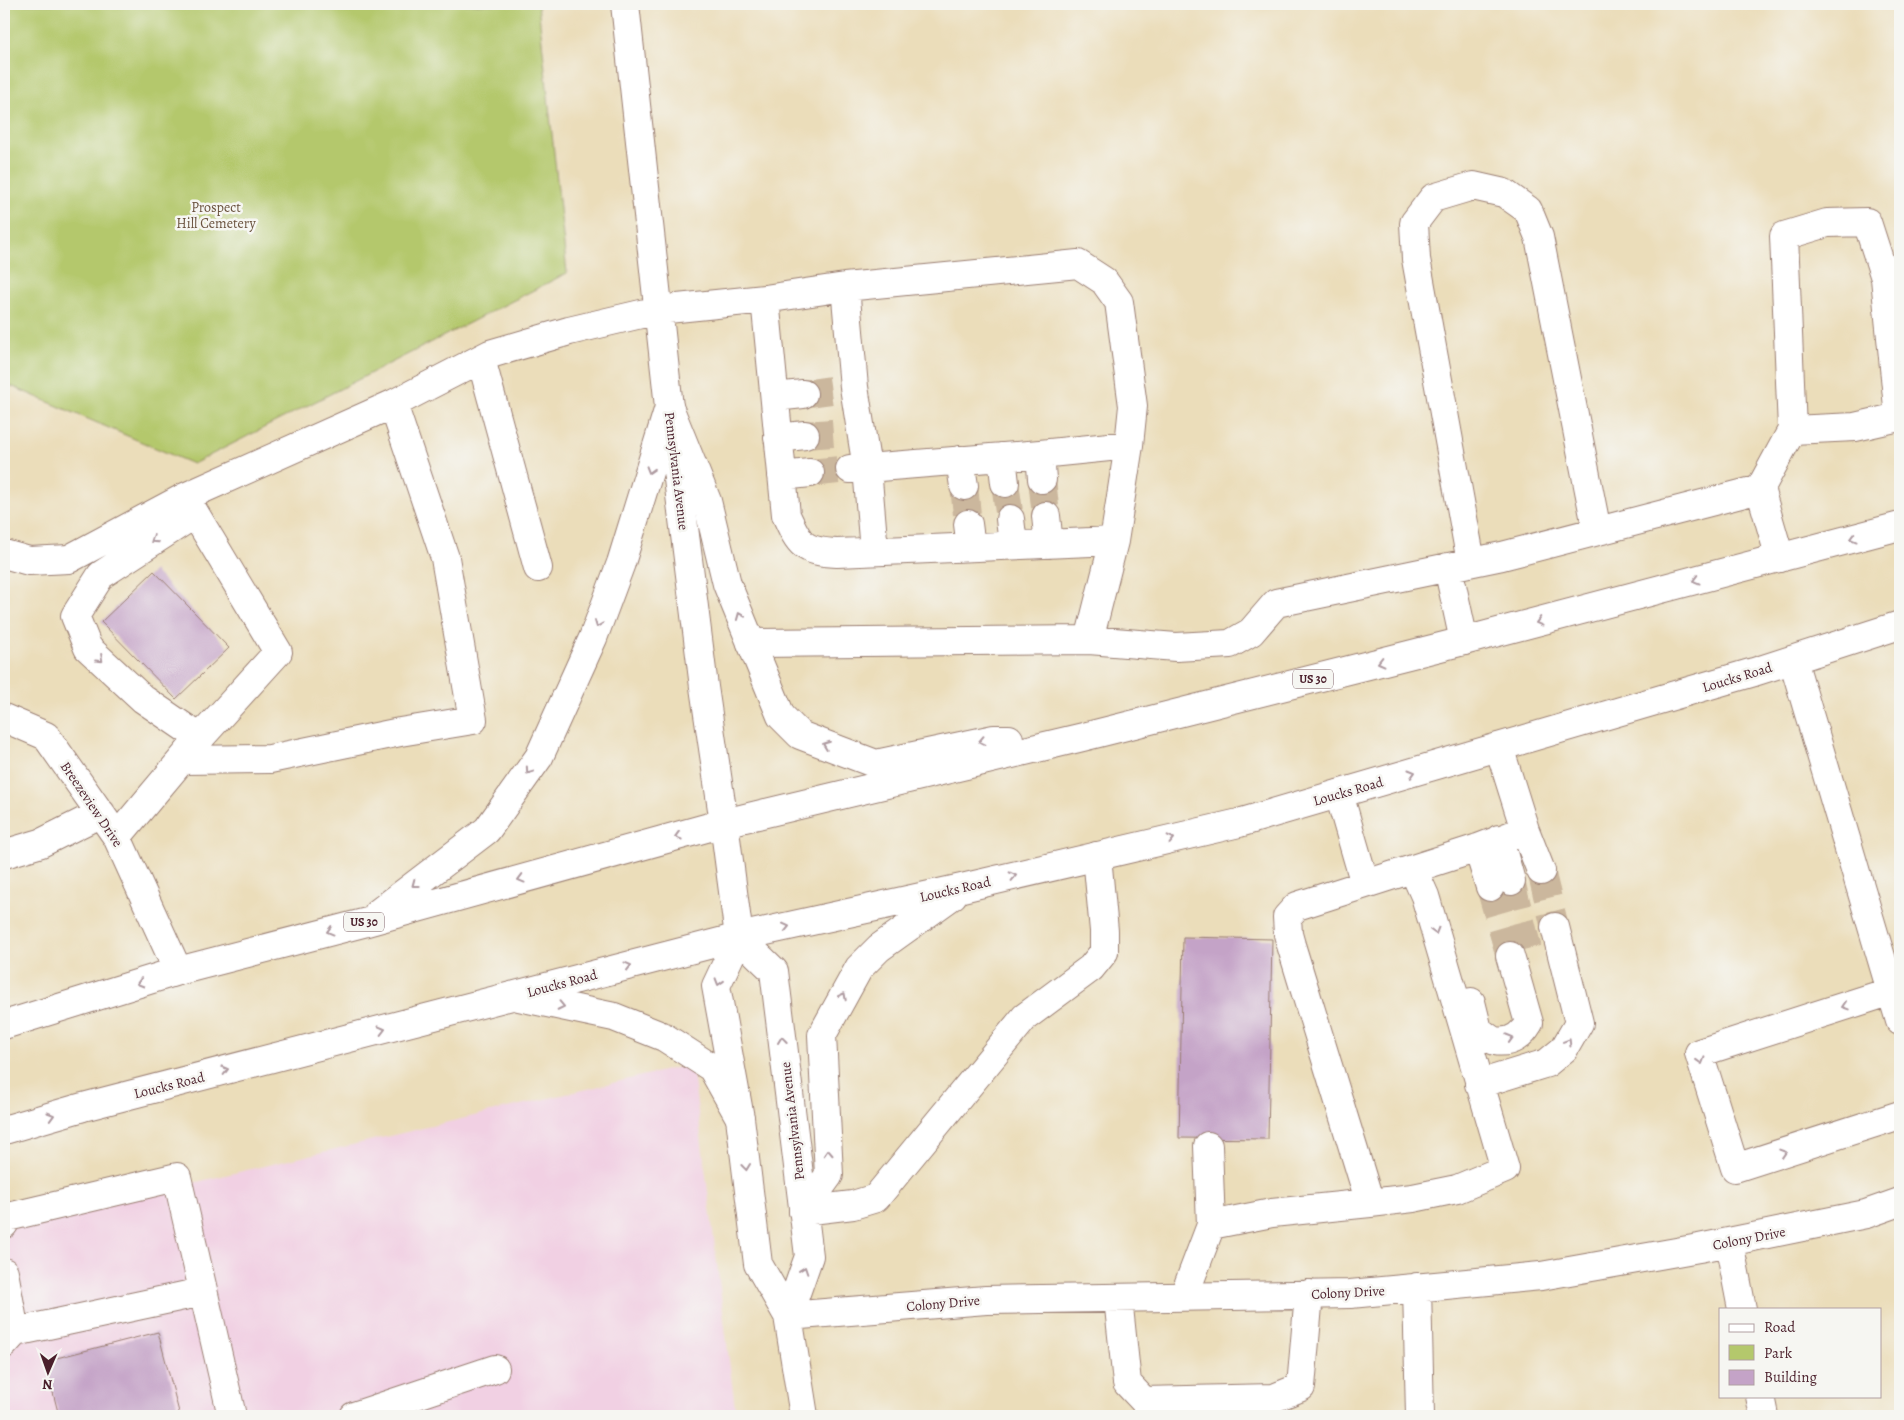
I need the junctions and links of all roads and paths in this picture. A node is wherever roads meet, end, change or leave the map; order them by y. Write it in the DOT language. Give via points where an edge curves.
graph roads {
  1 [pos="627,4"];
  2 [pos="845,287"];
  3 [pos="765,299"];
  4 [pos="658,310"];
  5 [pos="480,359"];
  6 [pos="803,394"];
  7 [pos="774,396"];
  8 [pos="393,404"];
  9 [pos="669,407"];
  10 [pos="1792,430"];
  11 [pos="805,435"];
  12 [pos="778,438"];
  13 [pos="1129,445"];
  14 [pos="857,468"];
  15 [pos="810,473"];
  16 [pos="782,476"];
  17 [pos="1760,489"];
  18 [pos="190,505"];
  19 [pos="1046,516"];
  20 [pos="1900,526"];
  21 [pos="1597,531"];
  22 [pos="1114,541"];
  23 [pos="1049,544"];
  24 [pos="874,552"];
  25 [pos="4,554"];
  26 [pos="1780,558"];
  27 [pos="1459,565"];
  28 [pos="538,568"];
  29 [pos="1900,625"];
  30 [pos="1089,640"];
  31 [pos="1464,641"];
  32 [pos="751,642"];
  33 [pos="1792,660"];
  34 [pos="4,718"];
  35 [pos="1083,737"];
  36 [pos="200,738"];
  37 [pos="1499,747"];
  38 [pos="182,760"];
  39 [pos="1339,794"];
  40 [pos="101,814"];
  41 [pos="724,823"];
  42 [pos="1525,830"];
  43 [pos="118,837"];
  44 [pos="1489,843"];
  45 [pos="4,854"];
  46 [pos="1097,856"];
  47 [pos="1414,868"];
  48 [pos="1541,871"];
  49 [pos="1365,884"];
  50 [pos="1500,884"];
  51 [pos="962,888"];
  52 [pos="1425,896"];
  53 [pos="367,922"];
  54 [pos="1556,927"];
  55 [pos="739,938"];
  56 [pos="178,971"];
  57 [pos="1892,991"];
  58 [pos="513,996"];
  59 [pos="1900,1021"];
  60 [pos="4,1025"];
  61 [pos="1471,1053"];
  62 [pos="1479,1084"];
  63 [pos="1900,1115"];
  64 [pos="740,1118"];
  65 [pos="4,1130"];
  66 [pos="1208,1146"];
  67 [pos="1900,1202"];
  68 [pos="1370,1204"];
  69 [pos="803,1211"];
  70 [pos="4,1224"];
  71 [pos="1211,1225"];
  72 [pos="1729,1242"];
  73 [pos="4,1272"];
  74 [pos="1417,1287"];
  75 [pos="202,1292"];
  76 [pos="1309,1294"];
  77 [pos="1184,1296"];
  78 [pos="1118,1298"];
  79 [pos="1742,1308"];
  80 [pos="788,1316"];
  81 [pos="9,1338"];
  82 [pos="495,1369"];
  83 [pos="1760,1398"];
  84 [pos="232,1416"];
  85 [pos="354,1416"];
  86 [pos="804,1416"];
  87 [pos="1420,1416"];
  88 [pos="1764,1416"];
  1 -- 4 [label="main road, Pennsylvania Avenue"];
  2 -- 3 [label="main road"];
  2 -- 13 [label="main road" via="1078,264 1104,281 1119,302 1133,406"];
  2 -- 14 [label="main road"];
  3 -- 4 [label="main road"];
  3 -- 7 [label="main road"];
  4 -- 5 [label="main road" via="569,331"];
  4 -- 9 [label="main road, Pennsylvania Avenue"];
  5 -- 8 [label="main road"];
  5 -- 28 [label="main road"];
  6 -- 7 [label="main road"];
  7 -- 12 [label="main road"];
  8 -- 18 [label="main road"];
  8 -- 38 [label="main road" via="445,558 473,720 270,759"];
  32 -- 9 [label="main road, one-way" via="727,584 707,500"];
  9 -- 41 [label="main road, Pennsylvania Avenue"];
  9 -- 53 [label="main road, one-way" via="621,563 593,638 539,756 487,830"];
  10 -- 10 [label="main road" via="1784,236 1827,223 1867,222 1885,278 1899,417 1855,427"];
  10 -- 17 [label="main road"];
  11 -- 12 [label="main road"];
  12 -- 16 [label="main road"];
  13 -- 14 [label="main road" via="1041,467 962,473"];
  13 -- 22 [label="main road"];
  14 -- 24 [label="main road"];
  15 -- 16 [label="main road"];
  16 -- 24 [label="main road" via="786,515 796,538 814,552"];
  17 -- 21 [label="main road"];
  17 -- 26 [label="main road"];
  18 -- 25 [label="main road" via="69,559 29,561"];
  18 -- 36 [label="main road" via="278,652"];
  18 -- 36 [label="main road, one-way" via="101,575 75,616 88,648 143,699"];
  19 -- 23 [label="main road"];
  20 -- 26 [label="main road, US 30, one-way"];
  21 -- 27 [label="main road"];
  21 -- 27 [label="main road" via="1539,237 1528,210 1504,193 1473,186 1433,198 1414,224 1416,259"];
  22 -- 23 [label="main road"];
  22 -- 30 [label="main road"];
  23 -- 24 [label="main road" via="1012,532"];
  26 -- 31 [label="main road, US 30, one-way"];
  27 -- 30 [label="main road" via="1276,603 1250,632 1230,644 1176,647"];
  27 -- 31 [label="main road"];
  29 -- 33 [label="main road, Loucks Road"];
  30 -- 32 [label="main road"];
  31 -- 35 [label="main road, US 30, one-way"];
  35 -- 32 [label="main road, one-way" via="994,739 876,764 800,735 781,716"];
  33 -- 37 [label="main road, Loucks Road"];
  33 -- 57 [label="main road"];
  34 -- 40 [label="main road, Breezeview Drive" via="46,736"];
  35 -- 41 [label="main road, US 30"];
  36 -- 38 [label="main road"];
  39 -- 37 [label="main road, Loucks Road, one-way"];
  37 -- 42 [label="main road"];
  38 -- 43 [label="main road"];
  46 -- 39 [label="main road, Loucks Road, one-way" via="1239,823"];
  39 -- 49 [label="main road"];
  40 -- 43 [label="main road, Breezeview Drive"];
  40 -- 45 [label="main road" via="41,843"];
  41 -- 53 [label="main road, US 30, one-way"];
  41 -- 55 [label="main road, Pennsylvania Avenue"];
  42 -- 44 [label="main road"];
  42 -- 48 [label="main road"];
  43 -- 56 [label="main road, Breezeview Drive"];
  44 -- 47 [label="main road"];
  44 -- 50 [label="main road"];
  51 -- 46 [label="main road, Loucks Road, one-way"];
  46 -- 69 [label="main road" via="1104,952 1091,968 1024,1017 876,1198 853,1205"];
  47 -- 49 [label="main road"];
  47 -- 52 [label="main road"];
  49 -- 68 [label="main road" via="1297,906 1287,917 1289,940"];
  55 -- 51 [label="main road, Loucks Road, one-way"];
  69 -- 51 [label="main road, one-way" via="829,1175 822,1035 859,968 879,948"];
  52 -- 61 [label="main road, one-way"];
  52 -- 61 [label="main road, one-way" via="1449,907 1478,1030 1494,1041 1508,1041 1522,1034 1529,1023 1519,953 1544,1015 1541,1040 1520,1059 1497,1063"];
  53 -- 56 [label="main road, US 30, one-way"];
  62 -- 54 [label="main road, one-way" via="1547,1063 1564,1049 1579,1023"];
  58 -- 55 [label="main road, Loucks Road, one-way"];
  55 -- 64 [label="main road, Pennsylvania Avenue, one-way" via="716,986"];
  69 -- 55 [label="main road, Pennsylvania Avenue, one-way" via="774,971"];
  56 -- 60 [label="main road, US 30, one-way"];
  57 -- 59 [label="main road"];
  57 -- 63 [label="main road, one-way" via="1699,1053 1735,1168"];
  58 -- 64 [label="main road, one-way" via="614,1017 664,1037 712,1068"];
  65 -- 58 [label="main road, Loucks Road, one-way"];
  61 -- 62 [label="main road"];
  62 -- 68 [label="main road" via="1505,1169 1456,1188"];
  64 -- 80 [label="main road, Pennsylvania Avenue, one-way" via="758,1264"];
  66 -- 71 [label="main road"];
  67 -- 72 [label="main road, Colony Drive" via="1866,1214"];
  68 -- 71 [label="main road" via="1272,1213"];
  80 -- 69 [label="main road, Pennsylvania Avenue, one-way" via="809,1256"];
  70 -- 75 [label="main road" via="8,1217 177,1177"];
  71 -- 77 [label="main road"];
  72 -- 74 [label="main road, Colony Drive" via="1541,1276"];
  72 -- 79 [label="main road"];
  73 -- 81 [label="main road"];
  74 -- 76 [label="main road, Colony Drive" via="1350,1294"];
  74 -- 87 [label="main road"];
  75 -- 81 [label="main road"];
  75 -- 84 [label="main road"];
  76 -- 77 [label="main road, Colony Drive"];
  76 -- 78 [label="main road" via="1301,1387 1274,1398 1144,1401 1127,1383"];
  77 -- 78 [label="main road, Colony Drive"];
  78 -- 80 [label="main road, Colony Drive" via="986,1300"];
  80 -- 86 [label="main road, Pennsylvania Avenue"];
  82 -- 85 [label="main road"];
  83 -- 88 [label="main road"];
}
